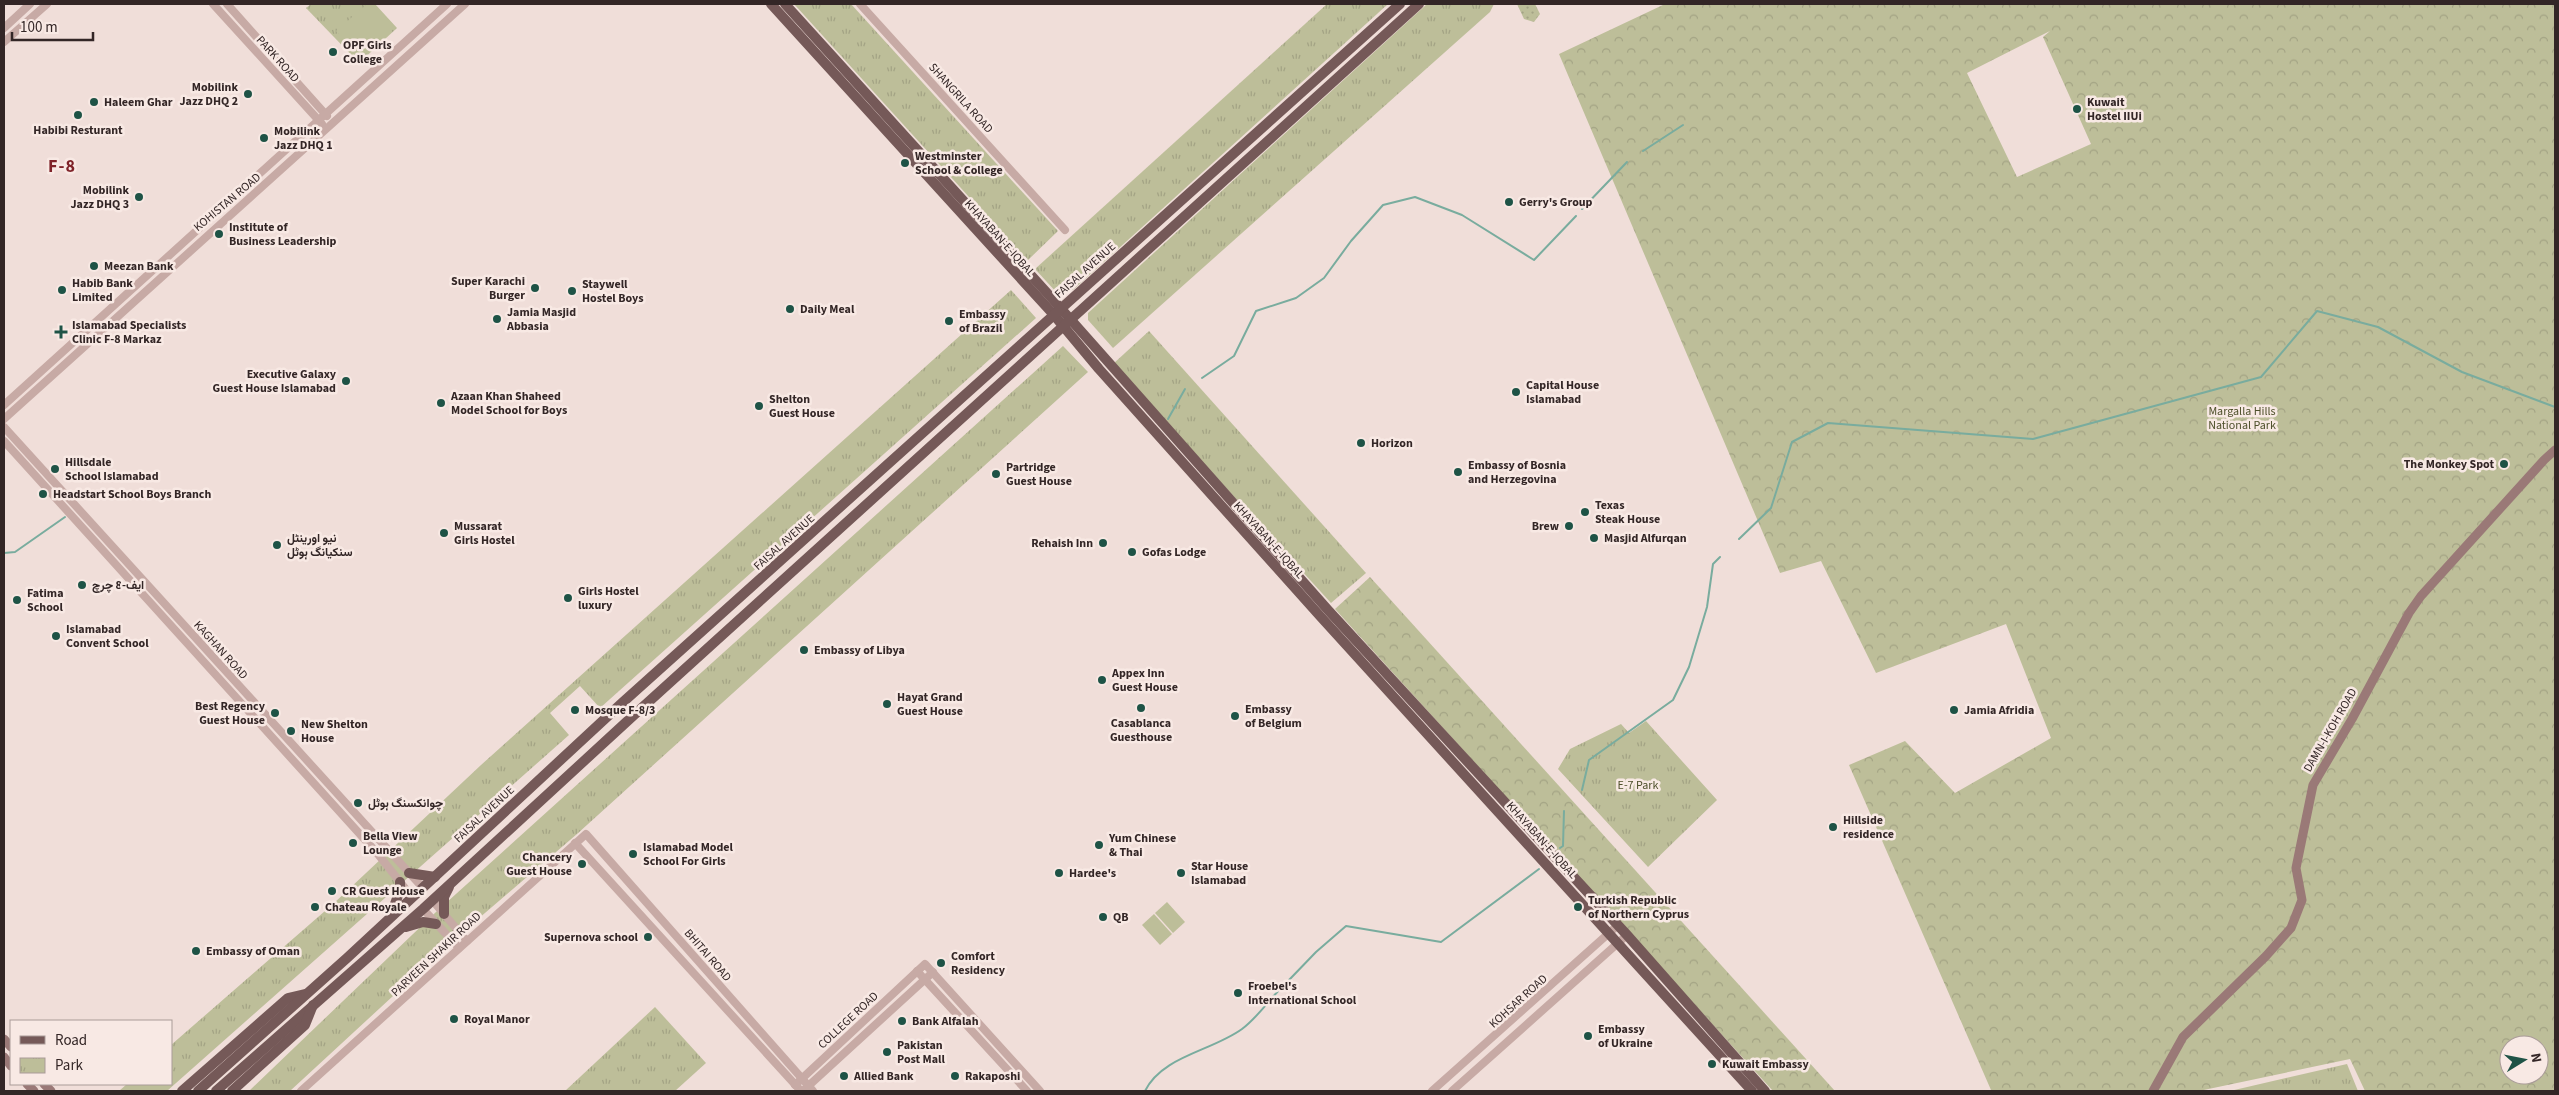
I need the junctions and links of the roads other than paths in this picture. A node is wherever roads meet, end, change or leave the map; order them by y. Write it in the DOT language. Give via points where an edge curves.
graph roads {
  1 [pos="30,4"];
  2 [pos="47,4"];
  3 [pos="213,4"];
  4 [pos="227,4"];
  5 [pos="447,4"];
  6 [pos="465,4"];
  7 [pos="771,4"];
  8 [pos="785,4"];
  9 [pos="860,4"];
  10 [pos="1400,4"];
  11 [pos="1419,4"];
  12 [pos="4,28"];
  13 [pos="4,42"];
  14 [pos="326,114"];
  15 [pos="318,120"];
  16 [pos="334,122"];
  17 [pos="326,129"];
  18 [pos="272,162"];
  19 [pos="280,171"];
  20 [pos="257,176"];
  21 [pos="266,184"];
  22 [pos="1065,230"];
  23 [pos="1077,293"];
  24 [pos="1044,297"];
  25 [pos="1089,304"];
  26 [pos="1058,311"];
  27 [pos="1068,323"];
  28 [pos="1030,337"];
  29 [pos="1085,344"];
  30 [pos="1039,350"];
  31 [pos="4,405"];
  32 [pos="4,419"];
  33 [pos="4,427"];
  34 [pos="4,441"];
  35 [pos="2555,450"];
  36 [pos="622,703"];
  37 [pos="634,715"];
  38 [pos="605,719"];
  39 [pos="616,731"];
  40 [pos="586,834"];
  41 [pos="575,843"];
  42 [pos="409,873"];
  43 [pos="435,877"];
  44 [pos="400,882"];
  45 [pos="450,884"];
  46 [pos="423,888"];
  47 [pos="412,897"];
  48 [pos="432,900"];
  49 [pos="423,909"];
  50 [pos="444,914"];
  51 [pos="389,918"];
  52 [pos="436,924"];
  53 [pos="1618,925"];
  54 [pos="401,928"];
  55 [pos="1608,934"];
  56 [pos="1627,935"];
  57 [pos="467,941"];
  58 [pos="1618,942"];
  59 [pos="459,948"];
  60 [pos="347,958"];
  61 [pos="356,968"];
  62 [pos="917,971"];
  63 [pos="933,972"];
  64 [pos="925,980"];
  65 [pos="305,994"];
  66 [pos="313,1004"];
  67 [pos="799,1082"];
  68 [pos="806,1090"];
  69 [pos="182,1091"];
  70 [pos="198,1091"];
  71 [pos="216,1091"];
  72 [pos="232,1091"];
  73 [pos="302,1091"];
  74 [pos="1027,1091"];
  75 [pos="1040,1091"];
  76 [pos="1432,1091"];
  77 [pos="1452,1091"];
  78 [pos="1752,1091"];
  79 [pos="1765,1091"];
  80 [pos="2153,1091"];
  1 -- 12 [label="street"];
  2 -- 13 [label="street"];
  3 -- 15 [label="street, PARK ROAD"];
  4 -- 14 [label="street, PARK ROAD"];
  5 -- 14 [label="street, KOHISTAN ROAD"];
  6 -- 16 [label="street, KOHISTAN ROAD"];
  7 -- 24 [label="main road, KHAYABAN-E-IQBAL"];
  8 -- 24 [label="main road, KHAYABAN-E-IQBAL"];
  9 -- 22 [label="street, SHANGRILA ROAD"];
  10 -- 23 [label="main road, FAISAL AVENUE"];
  11 -- 25 [label="main road"];
  14 -- 15 [label="street, KOHISTAN ROAD"];
  14 -- 16 [label="street, PARK ROAD"];
  15 -- 17 [label="street, PARK ROAD"];
  15 -- 18 [label="street, KOHISTAN ROAD"];
  16 -- 17 [label="street, KOHISTAN ROAD"];
  17 -- 19 [label="street, KOHISTAN ROAD"];
  18 -- 19 [label="street"];
  18 -- 20 [label="street, KOHISTAN ROAD"];
  19 -- 21 [label="street, KOHISTAN ROAD"];
  20 -- 21 [label="street"];
  20 -- 31 [label="street, KOHISTAN ROAD"];
  21 -- 32 [label="street, KOHISTAN ROAD"];
  23 -- 24 [label="main road"];
  23 -- 26 [label="main road, FAISAL AVENUE"];
  24 -- 26 [label="main road, KHAYABAN-E-IQBAL"];
  24 -- 28 [label="main road" via="1043,318"];
  25 -- 27 [label="main road"];
  25 -- 29 [label="main road" via="1081,319"];
  26 -- 27 [label="main road, KHAYABAN-E-IQBAL"];
  26 -- 28 [label="main road, FAISAL AVENUE"];
  27 -- 29 [label="main road, KHAYABAN-E-IQBAL"];
  27 -- 30 [label="main road"];
  28 -- 36 [label="main road, FAISAL AVENUE"];
  29 -- 30 [label="main road" via="1066,338"];
  29 -- 53 [label="main road, KHAYABAN-E-IQBAL"];
  29 -- 55 [label="main road, KHAYABAN-E-IQBAL" via="1314,609"];
  30 -- 37 [label="main road"];
  33 -- 42 [label="street, KAGHAN ROAD"];
  34 -- 44 [label="street, KAGHAN ROAD"];
  35 -- 80 [label="main road, DAMN-I-KOH ROAD" via="2408,613 2352,719 2312,784 2296,868 2302,900 2291,928 2183,1037"];
  36 -- 37 [label="main road" via="621,714"];
  36 -- 38 [label="main road, FAISAL AVENUE"];
  37 -- 39 [label="main road"];
  38 -- 39 [label="main road" via="615,720"];
  38 -- 43 [label="main road, FAISAL AVENUE"];
  39 -- 45 [label="main road"];
  40 -- 41 [label="street, PARVEEN SHAKIR ROAD"];
  40 -- 67 [label="street, BHITAI ROAD"];
  41 -- 57 [label="street, PARVEEN SHAKIR ROAD"];
  41 -- 67 [label="street, BHITAI ROAD"];
  42 -- 43 [label="main road"];
  42 -- 46 [label="street, KAGHAN ROAD"];
  43 -- 46 [label="main road, FAISAL AVENUE"];
  44 -- 47 [label="street, KAGHAN ROAD"];
  44 -- 51 [label="main road"];
  45 -- 48 [label="main road"];
  45 -- 50 [label="main road" via="444,897"];
  46 -- 47 [label="main road, FAISAL AVENUE"];
  47 -- 51 [label="main road, FAISAL AVENUE"];
  48 -- 49 [label="main road"];
  48 -- 50 [label="street"];
  49 -- 52 [label="street"];
  49 -- 54 [label="main road"];
  50 -- 57 [label="street"];
  51 -- 60 [label="main road, FAISAL AVENUE"];
  52 -- 54 [label="main road" via="423,922"];
  52 -- 59 [label="street"];
  53 -- 55 [label="street, KOHSAR ROAD"];
  53 -- 56 [label="main road, KHAYABAN-E-IQBAL"];
  54 -- 61 [label="main road"];
  55 -- 58 [label="main road, KHAYABAN-E-IQBAL"];
  55 -- 76 [label="street, KOHSAR ROAD"];
  56 -- 58 [label="street, KOHSAR ROAD"];
  56 -- 79 [label="main road, KHAYABAN-E-IQBAL"];
  57 -- 59 [label="street, PARVEEN SHAKIR ROAD"];
  58 -- 77 [label="street, KOHSAR ROAD"];
  58 -- 78 [label="main road, KHAYABAN-E-IQBAL"];
  59 -- 73 [label="street, PARVEEN SHAKIR ROAD"];
  60 -- 61 [label="main road"];
  60 -- 65 [label="main road, FAISAL AVENUE"];
  61 -- 66 [label="main road"];
  62 -- 63 [label="street" via="925,964"];
  62 -- 64 [label="street"];
  62 -- 67 [label="street, COLLEGE ROAD"];
  63 -- 64 [label="street, COLLEGE ROAD"];
  63 -- 75 [label="street"];
  64 -- 68 [label="street, COLLEGE ROAD"];
  64 -- 74 [label="street"];
  65 -- 69 [label="main road, FAISAL AVENUE" via="288,998"];
  65 -- 70 [label="main road"];
  66 -- 71 [label="main road"];
  66 -- 72 [label="main road" via="305,1025"];
  67 -- 68 [label="street, BHITAI ROAD"];
}
